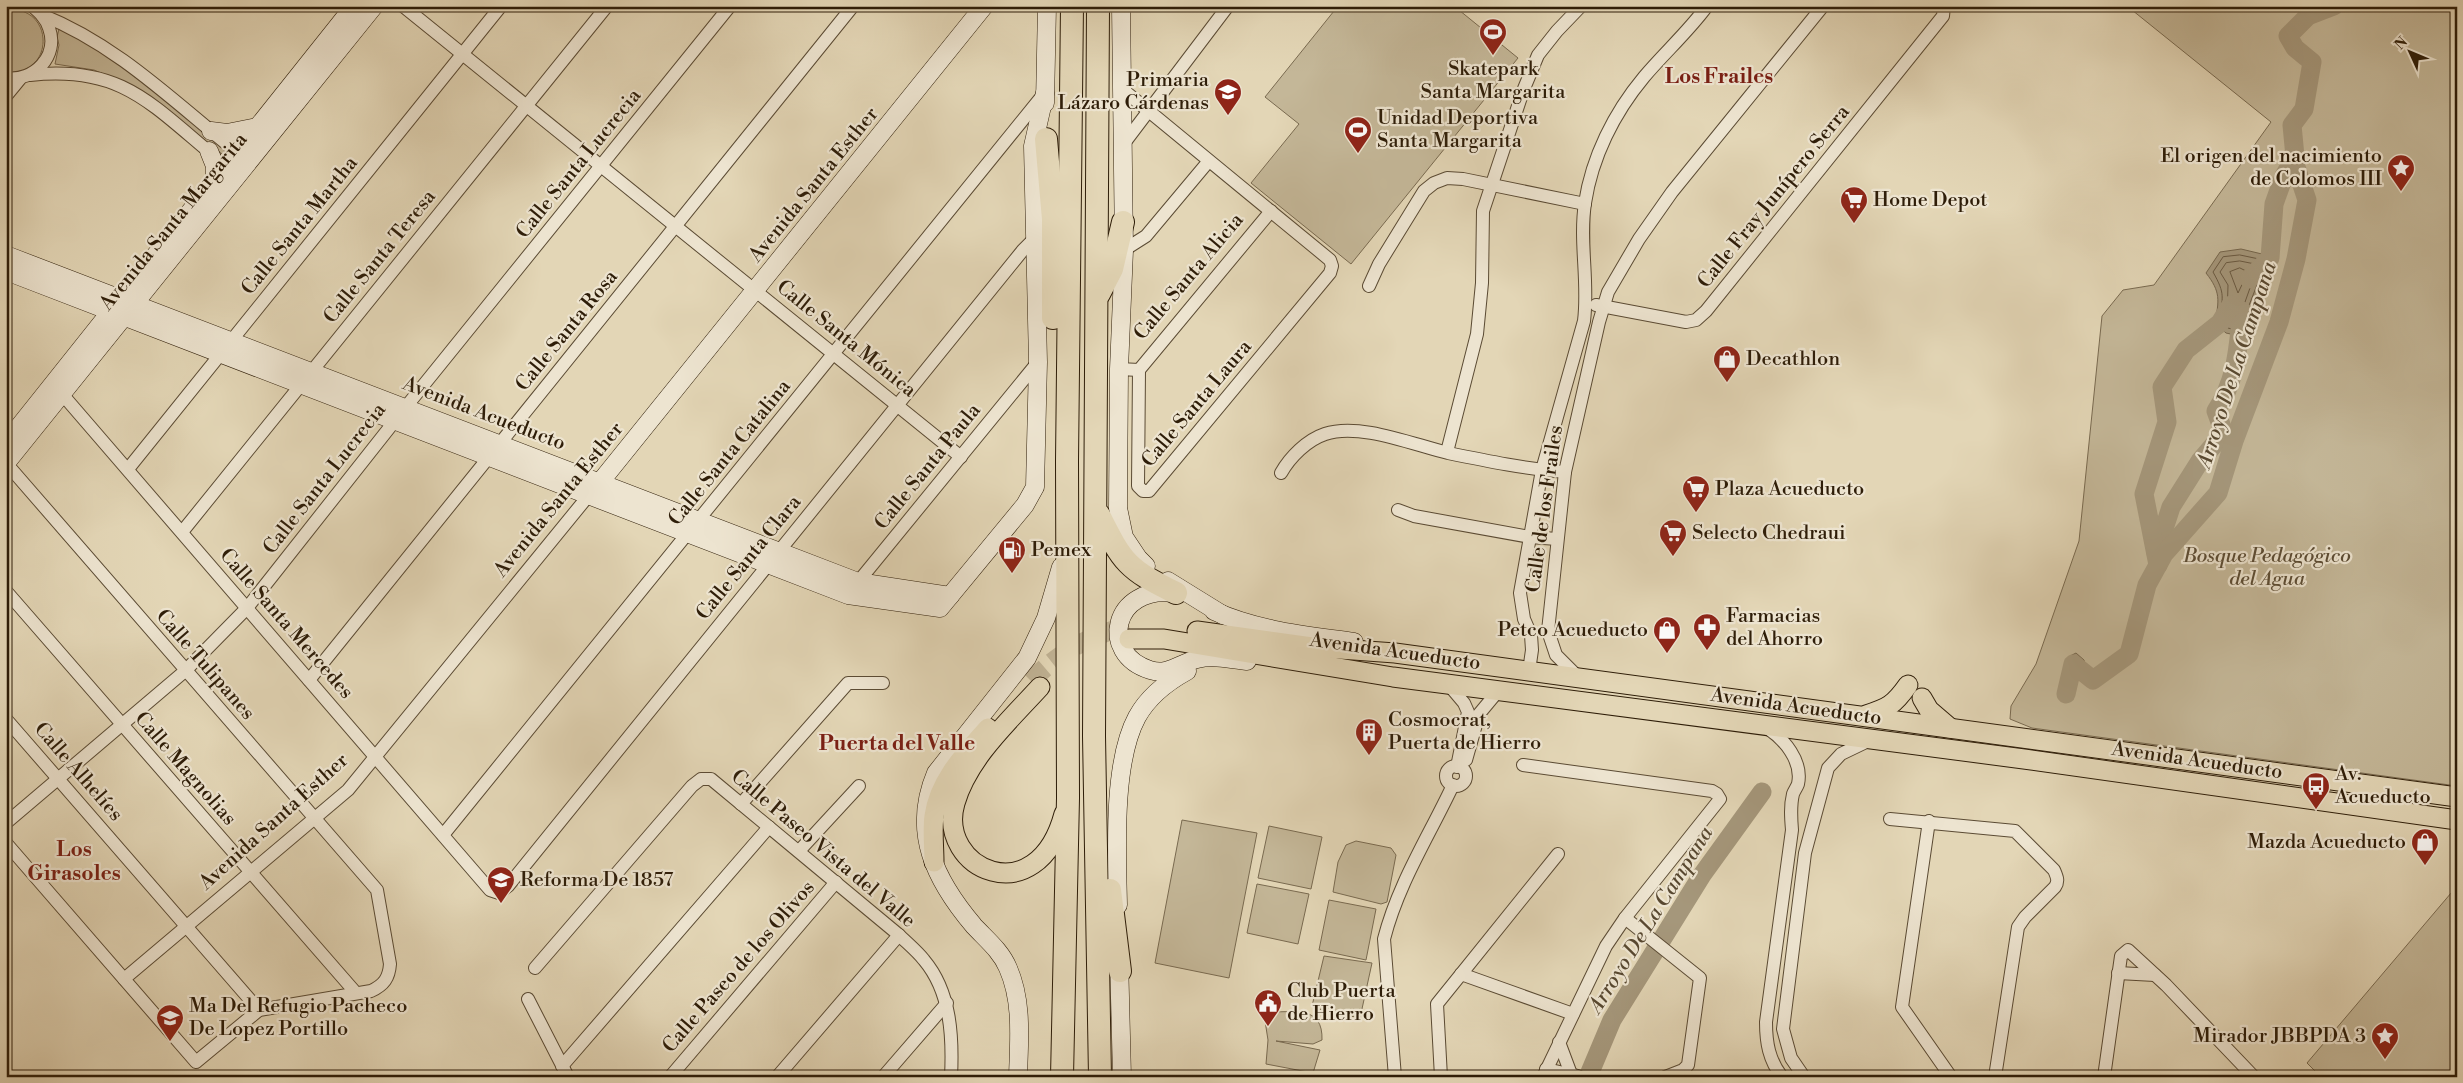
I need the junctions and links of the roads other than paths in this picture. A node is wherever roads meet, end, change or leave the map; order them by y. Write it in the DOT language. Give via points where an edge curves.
graph roads {
  1 [pos="32,6"];
  2 [pos="354,6"];
  3 [pos="374,6"];
  4 [pos="403,6"];
  5 [pos="501,6"];
  6 [pos="607,6"];
  7 [pos="730,6"];
  8 [pos="853,6"];
  9 [pos="984,6"];
  10 [pos="1047,6"];
  11 [pos="1072,6"];
  12 [pos="1098,6"];
  13 [pos="1121,6"];
  14 [pos="1228,6"];
  15 [pos="1581,6"];
  16 [pos="1707,6"];
  17 [pos="1823,6"];
  18 [pos="1944,6"];
  19 [pos="42,15"];
  20 [pos="463,54"];
  21 [pos="25,77"];
  22 [pos="6,78"];
  23 [pos="1122,89"];
  24 [pos="1045,93"];
  25 [pos="6,96"];
  26 [pos="526,106"];
  27 [pos="1149,112"];
  28 [pos="257,127"];
  29 [pos="210,131"];
  30 [pos="1046,139"];
  31 [pos="1122,146"];
  32 [pos="208,151"];
  33 [pos="1208,162"];
  34 [pos="237,164"];
  35 [pos="601,166"];
  36 [pos="215,180"];
  37 [pos="1493,184"];
  38 [pos="1585,204"];
  39 [pos="1271,211"];
  40 [pos="1123,222"];
  41 [pos="676,226"];
  42 [pos="1034,239"];
  43 [pos="1124,250"];
  44 [pos="6,255"];
  45 [pos="6,271"];
  46 [pos="1369,286"];
  47 [pos="756,291"];
  48 [pos="1097,297"];
  49 [pos="1586,303"];
  50 [pos="123,307"];
  51 [pos="1603,307"];
  52 [pos="226,347"];
  53 [pos="835,354"];
  54 [pos="1038,362"];
  55 [pos="1119,369"];
  56 [pos="1139,370"];
  57 [pos="306,378"];
  58 [pos="58,388"];
  59 [pos="898,405"];
  60 [pos="1068,405"];
  61 [pos="400,414"];
  62 [pos="6,443"];
  63 [pos="494,450"];
  64 [pos="1447,452"];
  65 [pos="960,456"];
  66 [pos="6,463"];
  67 [pos="128,469"];
  68 [pos="1542,470"];
  69 [pos="1565,472"];
  70 [pos="1280,473"];
  71 [pos="595,489"];
  72 [pos="1096,509"];
  73 [pos="1398,510"];
  74 [pos="694,528"];
  75 [pos="182,532"];
  76 [pos="1530,537"];
  77 [pos="1557,539"];
  78 [pos="1067,543"];
  79 [pos="773,558"];
  80 [pos="853,589"];
  81 [pos="6,591"];
  82 [pos="1176,593"];
  83 [pos="247,608"];
  84 [pos="1223,615"];
  85 [pos="1395,653"];
  86 [pos="1233,659"];
  87 [pos="1320,664"];
  88 [pos="185,671"];
  89 [pos="1529,671"];
  90 [pos="1579,678"];
  91 [pos="309,680"];
  92 [pos="883,683"];
  93 [pos="1448,684"];
  94 [pos="1908,685"];
  95 [pos="1499,690"];
  96 [pos="1922,698"];
  97 [pos="1474,713"];
  98 [pos="1862,716"];
  99 [pos="6,719"];
  100 [pos="122,724"];
  101 [pos="1763,725"];
  102 [pos="1950,728"];
  103 [pos="1871,739"];
  104 [pos="376,758"];
  105 [pos="1523,765"];
  106 [pos="58,779"];
  107 [pos="859,786"];
  108 [pos="2413,790"];
  109 [pos="1096,796"];
  110 [pos="2457,797"];
  111 [pos="1068,798"];
  112 [pos="741,804"];
  113 [pos="2409,813"];
  114 [pos="1890,819"];
  115 [pos="314,820"];
  116 [pos="2457,820"];
  117 [pos="1929,821"];
  118 [pos="6,823"];
  119 [pos="769,827"];
  120 [pos="443,835"];
  121 [pos="6,843"];
  122 [pos="799,851"];
  123 [pos="1558,854"];
  124 [pos="934,862"];
  125 [pos="251,873"];
  126 [pos="836,882"];
  127 [pos="490,890"];
  128 [pos="1783,898"];
  129 [pos="1799,901"];
  130 [pos="1625,918"];
  131 [pos="188,927"];
  132 [pos="899,935"];
  133 [pos="535,968"];
  134 [pos="1120,971"];
  135 [pos="2118,973"];
  136 [pos="1461,974"];
  137 [pos="2155,975"];
  138 [pos="124,979"];
  139 [pos="356,993"];
  140 [pos="528,999"];
  141 [pos="947,1003"];
  142 [pos="258,1010"];
  143 [pos="1573,1014"];
  144 [pos="1558,1042"];
  145 [pos="1062,1049"];
  146 [pos="565,1072"];
  147 [pos="1545,1073"];
  148 [pos="1999,1074"];
  149 [pos="1575,1075"];
  150 [pos="670,1077"];
  151 [pos="777,1077"];
  152 [pos="883,1077"];
  153 [pos="951,1077"];
  154 [pos="1018,1077"];
  155 [pos="1055,1077"];
  156 [pos="1062,1077"];
  157 [pos="1100,1077"];
  158 [pos="1122,1077"];
  159 [pos="1395,1077"];
  160 [pos="1441,1077"];
  161 [pos="1665,1077"];
  162 [pos="1782,1077"];
  163 [pos="1804,1077"];
  164 [pos="1951,1077"];
  165 [pos="2104,1077"];
  166 [pos="2254,1077"];
  1 -- 19 [label="street"];
  2 -- 28 [label="main road, Avenida Santa Margarita"];
  3 -- 34 [label="main road, Avenida Santa Margarita"];
  4 -- 20 [label="street, Calle Santa Mónica"];
  5 -- 20 [label="street, Calle Santa Martha"];
  6 -- 26 [label="street, Calle Santa Teresa"];
  7 -- 35 [label="street, Calle Santa Lucrecia"];
  8 -- 41 [label="street, Calle Santa Rosa"];
  9 -- 47 [label="main road, Avenida Santa Esther"];
  10 -- 24 [label="main road"];
  11 -- 60 [label="highway"];
  12 -- 48 [label="highway"];
  13 -- 23 [label="main road"];
  14 -- 27 [label="street"];
  15 -- 37 [label="street" via="1538,55"];
  16 -- 38 [label="street, Calle de los Frailes" via="1623,104 1595,163"];
  17 -- 51 [label="street, Calle de los Frailes" via="1672,192 1639,239 1608,292"];
  18 -- 51 [label="street, Calle Fray Junípero Serra" via="1943,16 1696,320 1686,322"];
  19 -- 21 [label="street" via="49,27 50,48 42,66"];
  19 -- 29 [label="street" via="71,26 108,48"];
  20 -- 26 [label="street, Calle Santa Mónica"];
  20 -- 52 [label="street, Calle Santa Martha"];
  21 -- 22 [label="street"];
  21 -- 25 [label="street"];
  21 -- 32 [label="street" via="68,72 110,81 132,91"];
  23 -- 27 [label="street"];
  23 -- 31 [label="main road"];
  24 -- 30 [label="main road"];
  24 -- 42 [label="main road" via="1033,146"];
  24 -- 53 [label="street, Calle Santa Catalina"];
  26 -- 35 [label="street, Calle Santa Mónica"];
  26 -- 57 [label="street, Calle Santa Teresa"];
  27 -- 31 [label="street"];
  27 -- 33 [label="street"];
  28 -- 29 [label="main road" via="227,133"];
  28 -- 34 [label="main road, Avenida Santa Margarita"];
  29 -- 34 [label="street"];
  30 -- 60 [label="highway" via="1053,219 1054,330"];
  31 -- 40 [label="main road"];
  32 -- 34 [label="street"];
  32 -- 36 [label="main road" via="215,166"];
  33 -- 39 [label="street"];
  33 -- 43 [label="street" via="1142,240"];
  34 -- 36 [label="main road, Avenida Santa Margarita"];
  34 -- 50 [label="main road, Avenida Santa Margarita"];
  35 -- 41 [label="street, Calle Santa Mónica"];
  35 -- 61 [label="street, Calle Santa Lucrecia"];
  36 -- 50 [label="main road, Avenida Santa Margarita"];
  37 -- 38 [label="street"];
  37 -- 46 [label="street" via="1447,178 1434,183 1419,199"];
  37 -- 64 [label="street" via="1483,211 1482,283 1476,334"];
  38 -- 49 [label="street, Calle de los Frailes"];
  39 -- 56 [label="street, Calle Santa Alicia"];
  39 -- 56 [label="street, Calle Santa Laura" via="1330,260 1330,273 1149,491 1138,486"];
  40 -- 43 [label="main road"];
  40 -- 48 [label="highway" via="1112,269"];
  41 -- 47 [label="street, Calle Santa Mónica"];
  41 -- 63 [label="street, Calle Santa Rosa"];
  42 -- 54 [label="main road"];
  42 -- 59 [label="street, Calle Santa Clara"];
  43 -- 55 [label="main road"];
  44 -- 50 [label="main road, Avenida Acueducto"];
  45 -- 50 [label="main road, Avenida Acueducto"];
  47 -- 53 [label="street, Calle Santa Mónica"];
  47 -- 71 [label="main road, Avenida Santa Esther"];
  48 -- 72 [label="highway"];
  49 -- 51 [label="street, Calle Fray Junípero Serra"];
  49 -- 68 [label="street, Calle de los Frailes" via="1584,321"];
  50 -- 52 [label="main road, Avenida Acueducto"];
  50 -- 58 [label="main road, Avenida Santa Margarita"];
  51 -- 69 [label="street, Calle de los Frailes"];
  52 -- 57 [label="main road, Avenida Acueducto"];
  52 -- 67 [label="street, Calle Santa Martha"];
  53 -- 59 [label="street, Calle Santa Mónica"];
  53 -- 74 [label="street, Calle Santa Catalina"];
  54 -- 65 [label="street, Calle Santa Paula"];
  54 -- 80 [label="main road, Avenida Acueducto" via="1035,487 1029,499 945,602"];
  55 -- 56 [label="street"];
  55 -- 84 [label="main road" via="1117,494 1124,537 1147,567"];
  57 -- 61 [label="main road, Avenida Acueducto"];
  57 -- 75 [label="street, Calle Santa Teresa"];
  58 -- 62 [label="main road, Avenida Santa Margarita"];
  58 -- 66 [label="main road, Avenida Santa Margarita"];
  58 -- 67 [label="street, Calle Santa Mercedes"];
  59 -- 65 [label="street, Calle Santa Mónica"];
  59 -- 79 [label="street, Calle Santa Clara"];
  60 -- 78 [label="highway"];
  61 -- 63 [label="main road, Avenida Acueducto"];
  61 -- 83 [label="street, Calle Santa Lucrecia"];
  63 -- 71 [label="main road, Avenida Acueducto"];
  63 -- 91 [label="street, Calle Santa Rosa"];
  64 -- 68 [label="street"];
  64 -- 70 [label="street" via="1367,432 1327,433 1288,461"];
  65 -- 80 [label="street, Calle Santa Paula"];
  66 -- 88 [label="street, Calle Tulipanes"];
  67 -- 75 [label="street, Calle Santa Mercedes"];
  68 -- 69 [label="street"];
  68 -- 76 [label="street, Calle de los Frailes"];
  69 -- 77 [label="street, Calle de los Frailes"];
  71 -- 74 [label="main road, Avenida Acueducto"];
  71 -- 104 [label="street, Avenida Santa Esther"];
  72 -- 82 [label="highway" via="1112,542 1129,566"];
  72 -- 109 [label="highway"];
  73 -- 76 [label="street" via="1414,516"];
  74 -- 79 [label="main road, Avenida Acueducto"];
  74 -- 120 [label="street, Calle Santa Catalina"];
  75 -- 83 [label="street, Calle Santa Mercedes"];
  76 -- 77 [label="street"];
  76 -- 89 [label="street, Calle de los Frailes" via="1520,593 1524,619 1531,635"];
  77 -- 90 [label="street, Calle de los Frailes" via="1548,631 1556,655"];
  78 -- 111 [label="highway"];
  78 -- 124 [label="main road" via="1056,590 1038,639 1015,675 936,773 928,794 926,826"];
  79 -- 80 [label="main road, Avenida Acueducto"];
  79 -- 127 [label="street, Calle Santa Clara" via="508,886 499,893"];
  81 -- 100 [label="street, Calle Magnolias"];
  82 -- 84 [label="main road"];
  82 -- 86 [label="main road" via="1146,594 1126,609 1119,634 1129,658 1142,668 1159,672 1197,659"];
  83 -- 88 [label="street, Calle Santa Lucrecia"];
  83 -- 91 [label="street, Calle Santa Mercedes"];
  84 -- 85 [label="main road" via="1274,631 1369,644"];
  85 -- 87 [label="main road, Avenida Acueducto" via="1312,647 1150,626 1129,633"];
  85 -- 89 [label="main road, Avenida Acueducto"];
  86 -- 87 [label="main road" via="1309,667"];
  86 -- 134 [label="main road" via="1202,664 1171,680 1145,706 1130,732 1119,796 1117,841"];
  87 -- 93 [label="main road, Avenida Acueducto"];
  88 -- 100 [label="street, Calle Santa Lucrecia"];
  88 -- 115 [label="street, Calle Tulipanes"];
  89 -- 90 [label="main road, Avenida Acueducto"];
  90 -- 98 [label="main road, Avenida Acueducto"];
  91 -- 104 [label="street, Calle Santa Mercedes"];
  92 -- 112 [label="street" via="848,684"];
  93 -- 95 [label="main road, Avenida Acueducto"];
  93 -- 97 [label="street"];
  94 -- 98 [label="main road" via="1897,701 1886,709"];
  95 -- 97 [label="street"];
  95 -- 101 [label="main road, Avenida Acueducto"];
  96 -- 102 [label="main road" via="1929,710"];
  97 -- 159 [label="street" via="1461,768 1451,768 1447,774 1453,785 1409,868 1384,940"];
  98 -- 102 [label="main road, Avenida Acueducto"];
  99 -- 106 [label="street, Calle Alhelíes"];
  100 -- 106 [label="street, Calle Santa Lucrecia"];
  100 -- 125 [label="street, Calle Magnolias"];
  101 -- 103 [label="main road, Avenida Acueducto"];
  101 -- 128 [label="street" via="1779,735 1788,748 1795,761 1801,792 1792,830"];
  102 -- 108 [label="main road, Avenida Acueducto"];
  103 -- 113 [label="main road, Avenida Acueducto"];
  103 -- 129 [label="street" via="1841,754 1828,768 1805,853"];
  104 -- 115 [label="street, Avenida Santa Esther" via="348,790"];
  104 -- 120 [label="street, Calle Santa Mercedes"];
  105 -- 130 [label="street" via="1717,794 1720,799"];
  106 -- 118 [label="street, Calle Santa Lucrecia"];
  106 -- 131 [label="street, Calle Alhelíes"];
  107 -- 122 [label="street"];
  108 -- 110 [label="main road, Avenida Acueducto"];
  108 -- 113 [label="main road"];
  109 -- 134 [label="highway"];
  109 -- 157 [label="highway"];
  111 -- 124 [label="main road" via="1050,849 1035,864 1017,873 1004,874 977,863 959,844 954,831 952,817 966,779 1035,684 952,770 938,799 934,817"];
  111 -- 145 [label="highway"];
  112 -- 119 [label="street, Calle Paseo Vista del Valle"];
  112 -- 133 [label="street, Calle Paseo Vista del Valle" via="711,779 701,779 692,786"];
  113 -- 116 [label="main road, Avenida Acueducto"];
  114 -- 117 [label="street"];
  115 -- 125 [label="street, Avenida Santa Esther"];
  115 -- 139 [label="street, Calle Tulipanes" via="377,890 389,973 385,982 376,988"];
  117 -- 148 [label="street" via="2015,831 2054,870 2057,877 2055,887 2018,927"];
  117 -- 164 [label="street" via="1902,1007"];
  119 -- 122 [label="street, Calle Paseo Vista del Valle"];
  119 -- 146 [label="street"];
  120 -- 127 [label="street, Calle Santa Mercedes"];
  121 -- 138 [label="street"];
  122 -- 126 [label="street, Calle Paseo Vista del Valle"];
  123 -- 136 [label="street"];
  124 -- 154 [label="main road" via="957,906 998,952 1013,980 1019,1020"];
  125 -- 131 [label="street, Avenida Santa Esther"];
  125 -- 139 [label="street, Calle Magnolias"];
  126 -- 132 [label="street, Calle Paseo Vista del Valle"];
  126 -- 150 [label="street, Calle Paseo de los Olivos"];
  128 -- 129 [label="street"];
  128 -- 162 [label="street" via="1766,1030 1772,1062"];
  129 -- 163 [label="street" via="1783,1029 1791,1058"];
  130 -- 143 [label="street" via="1606,946"];
  130 -- 161 [label="street" via="1700,978 1688,1065"];
  131 -- 138 [label="street, Avenida Santa Esther"];
  131 -- 142 [label="street, Calle Alhelíes"];
  132 -- 141 [label="street, Calle Paseo Vista del Valle" via="924,960 937,979"];
  132 -- 151 [label="street"];
  134 -- 158 [label="main road"];
  135 -- 137 [label="street"];
  135 -- 137 [label="street" via="2121,956 2128,950"];
  135 -- 165 [label="street"];
  136 -- 143 [label="street"];
  136 -- 160 [label="street" via="1437,1004"];
  137 -- 166 [label="street"];
  138 -- 142 [label="street" via="196,1062"];
  139 -- 142 [label="street"];
  140 -- 146 [label="street"];
  141 -- 152 [label="street"];
  141 -- 153 [label="street, Calle Paseo Vista del Valle"];
  143 -- 144 [label="street"];
  144 -- 147 [label="street"];
  144 -- 149 [label="street"];
  145 -- 155 [label="highway"];
  145 -- 156 [label="highway"];
  147 -- 149 [label="street"];
}
